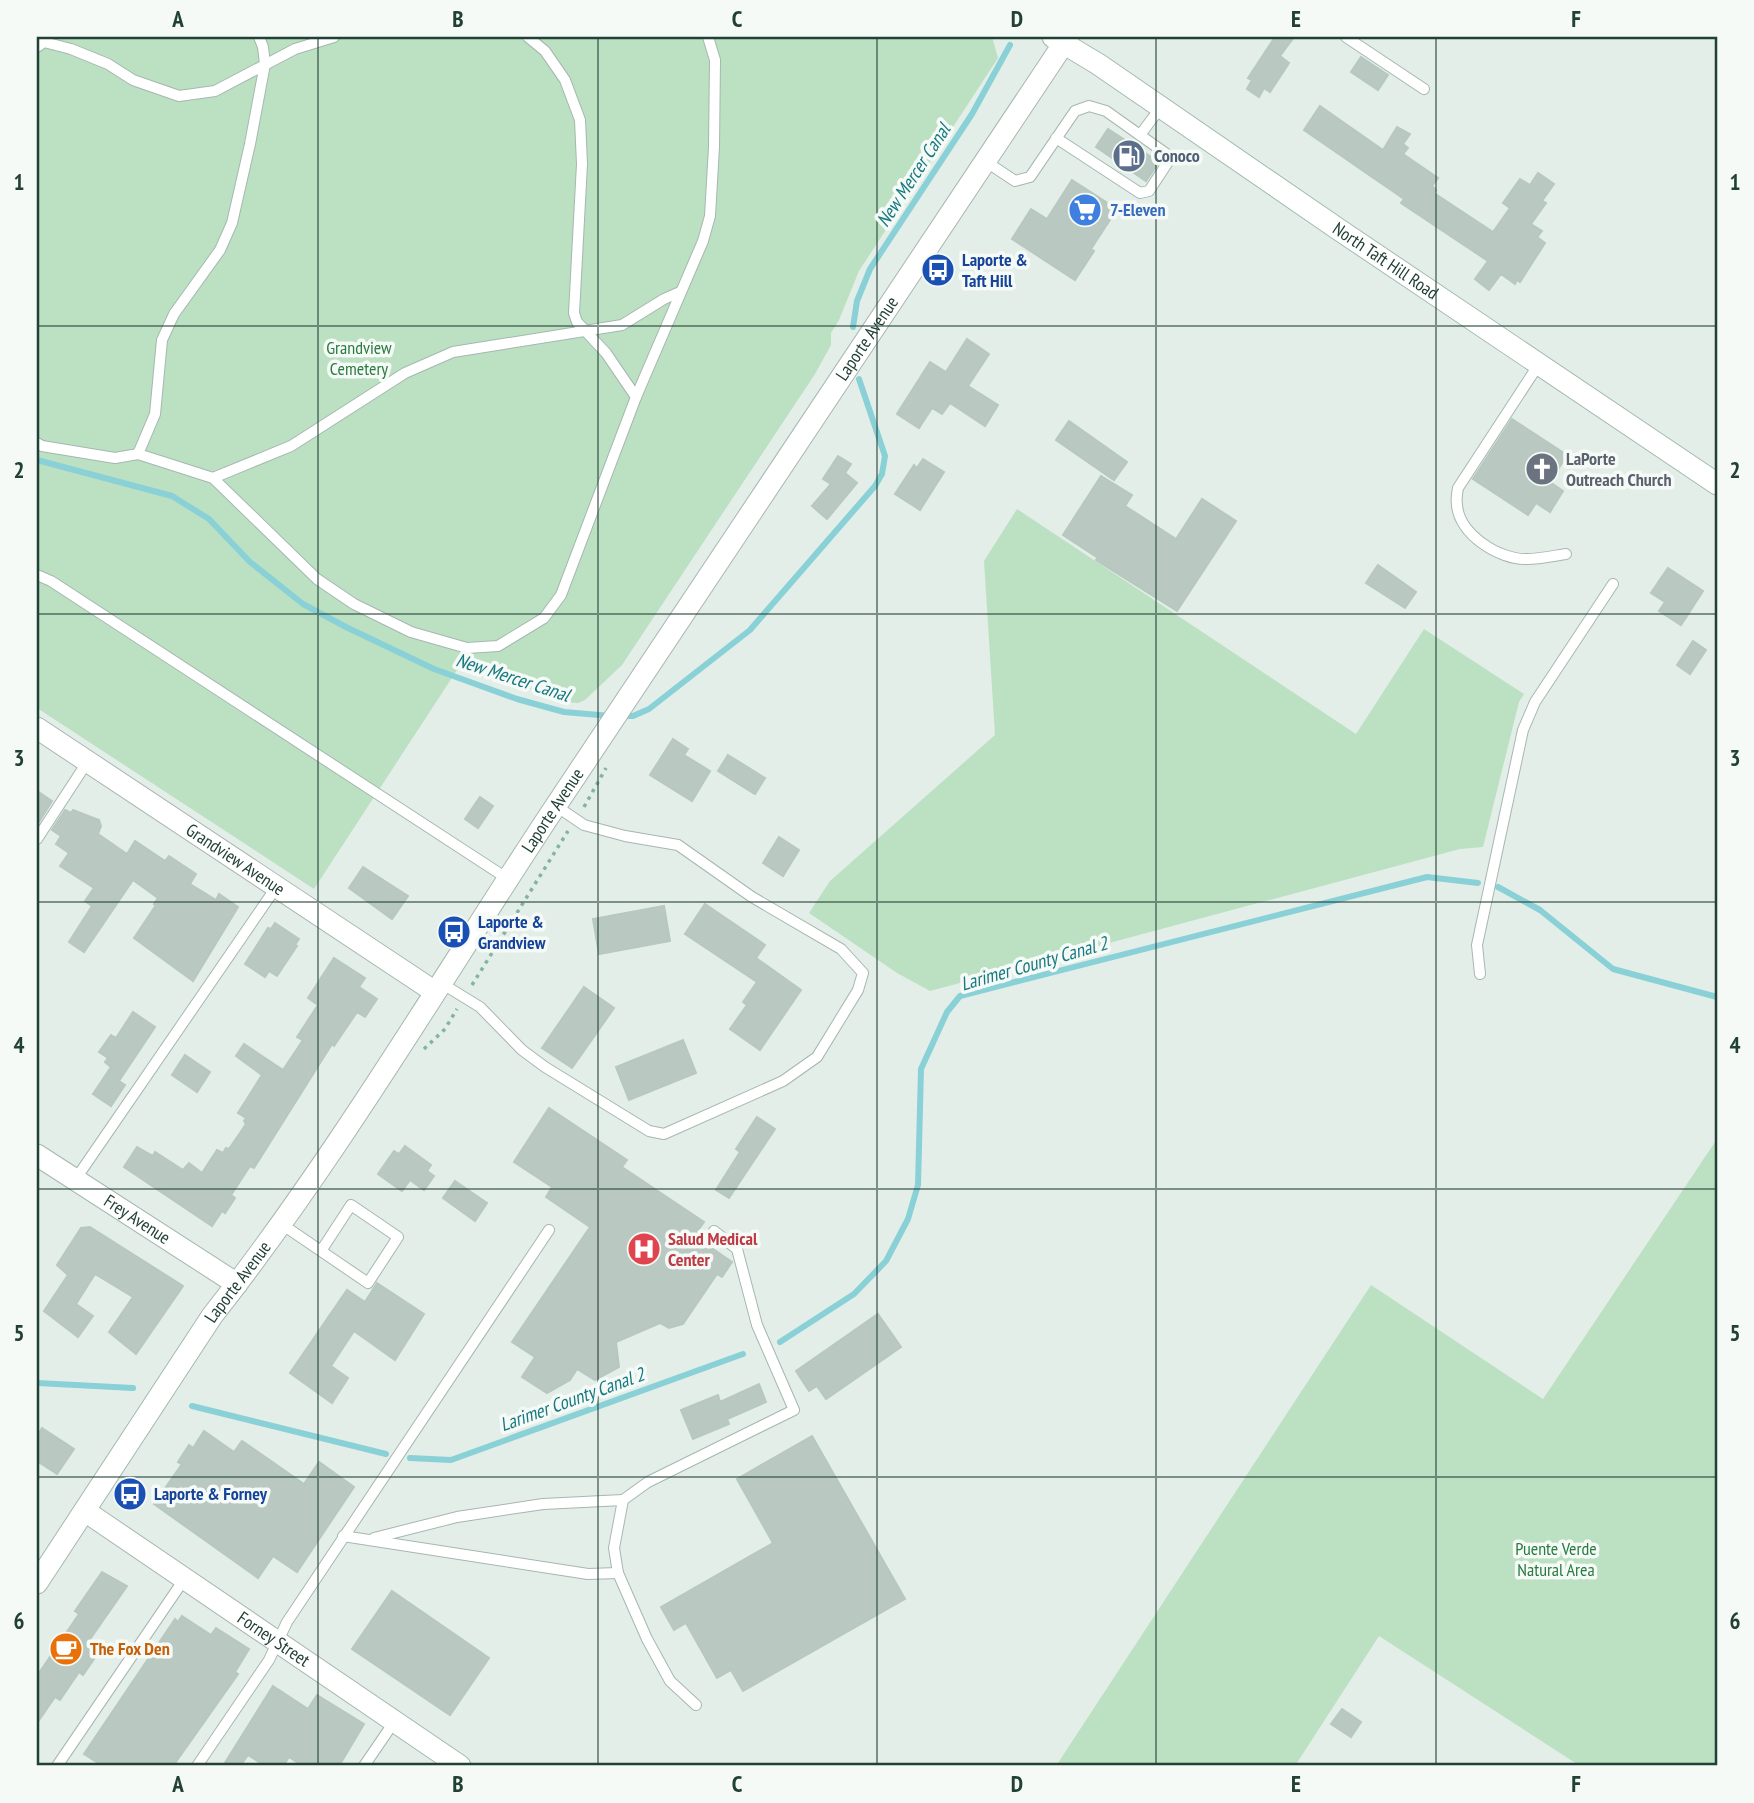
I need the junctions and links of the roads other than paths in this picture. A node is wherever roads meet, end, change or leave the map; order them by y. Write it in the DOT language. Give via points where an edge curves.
graph roads {
  1 [pos="259,37"];
  2 [pos="334,37"];
  3 [pos="527,37"];
  4 [pos="708,37"];
  5 [pos="1346,37"];
  6 [pos="1062,39"];
  7 [pos="43,42"];
  8 [pos="265,64"];
  9 [pos="1424,89"];
  10 [pos="1161,107"];
  11 [pos="1140,135"];
  12 [pos="1056,138"];
  13 [pos="985,162"];
  14 [pos="680,292"];
  15 [pos="585,332"];
  16 [pos="1539,364"];
  17 [pos="636,397"];
  18 [pos="37,443"];
  19 [pos="138,454"];
  20 [pos="213,478"];
  21 [pos="1717,484"];
  22 [pos="1566,554"];
  23 [pos="37,575"];
  24 [pos="1612,584"];
  25 [pos="37,728"];
  26 [pos="88,761"];
  27 [pos="556,806"];
  28 [pos="37,839"];
  29 [pos="508,879"];
  30 [pos="277,886"];
  31 [pos="1480,974"];
  32 [pos="438,987"];
  33 [pos="37,1154"];
  34 [pos="75,1180"];
  35 [pos="281,1223"];
  36 [pos="549,1230"];
  37 [pos="714,1231"];
  38 [pos="321,1251"];
  39 [pos="237,1284"];
  40 [pos="623,1500"];
  41 [pos="85,1511"];
  42 [pos="343,1536"];
  43 [pos="366,1540"];
  44 [pos="618,1573"];
  45 [pos="186,1578"];
  46 [pos="37,1583"];
  47 [pos="277,1642"];
  48 [pos="696,1705"];
  49 [pos="394,1722"];
  50 [pos="57,1766"];
  51 [pos="197,1766"];
  52 [pos="365,1766"];
  53 [pos="460,1766"];
  1 -- 8 [label="lane"];
  2 -- 8 [label="lane"];
  3 -- 15 [label="lane" via="545,51 565,80 580,120 574,313"];
  4 -- 14 [label="lane" via="715,60 709,216"];
  5 -- 9 [label="lane"];
  6 -- 10 [label="street, North Taft Hill Road"];
  6 -- 13 [label="street, Laporte Avenue"];
  7 -- 8 [label="lane" via="179,96 215,91"];
  8 -- 19 [label="lane" via="232,223 220,250 174,314 162,340 155,414"];
  10 -- 11 [label="lane"];
  10 -- 16 [label="street, North Taft Hill Road"];
  11 -- 12 [label="lane" via="1106,111 1089,106 1075,111"];
  11 -- 12 [label="lane" via="1168,155 1149,191 1140,193"];
  12 -- 13 [label="lane" via="1030,177 1015,181"];
  13 -- 27 [label="street, Laporte Avenue"];
  14 -- 15 [label="lane" via="622,325"];
  14 -- 17 [label="lane"];
  15 -- 17 [label="lane" via="625,377"];
  15 -- 20 [label="lane" via="453,352 405,373 290,446"];
  16 -- 21 [label="street, North Taft Hill Road"];
  16 -- 22 [label="lane" via="1458,488 1456,506 1476,538 1497,552 1526,559"];
  17 -- 20 [label="lane" via="561,596 544,618 498,646 467,648 433,639 354,604 317,579"];
  18 -- 19 [label="lane" via="115,458"];
  19 -- 20 [label="lane"];
  23 -- 29 [label="lane"];
  24 -- 31 [label="lane" via="1535,702 1523,730 1476,945"];
  25 -- 26 [label="street, Grandview Avenue"];
  26 -- 28 [label="lane"];
  26 -- 30 [label="street, Grandview Avenue"];
  27 -- 29 [label="street, Laporte Avenue"];
  27 -- 32 [label="lane" via="584,825 678,845 853,960 863,973 858,990 817,1057 783,1082 658,1135 545,1067 480,1007"];
  29 -- 32 [label="street, Laporte Avenue"];
  30 -- 32 [label="street, Grandview Avenue"];
  30 -- 34 [label="lane"];
  32 -- 35 [label="street, Laporte Avenue"];
  33 -- 34 [label="street, Frey Avenue"];
  34 -- 39 [label="street, Frey Avenue"];
  35 -- 38 [label="lane"];
  35 -- 39 [label="street, Laporte Avenue"];
  36 -- 42 [label="lane"];
  37 -- 40 [label="lane" via="737,1249 757,1325 794,1410 648,1482"];
  38 -- 38 [label="lane" via="351,1205 398,1237 368,1283"];
  39 -- 41 [label="street, Laporte Avenue"];
  40 -- 43 [label="lane" via="543,1504 457,1517"];
  40 -- 44 [label="lane" via="614,1548"];
  41 -- 45 [label="street, Forney Street"];
  41 -- 46 [label="street, Laporte Avenue"];
  42 -- 43 [label="lane"];
  42 -- 47 [label="lane"];
  43 -- 44 [label="lane" via="588,1574"];
  44 -- 48 [label="lane" via="670,1681"];
  45 -- 47 [label="street, Forney Street"];
  45 -- 50 [label="lane"];
  47 -- 49 [label="street, Forney Street"];
  47 -- 51 [label="lane"];
  49 -- 52 [label="lane"];
  49 -- 53 [label="street, Forney Street"];
}
